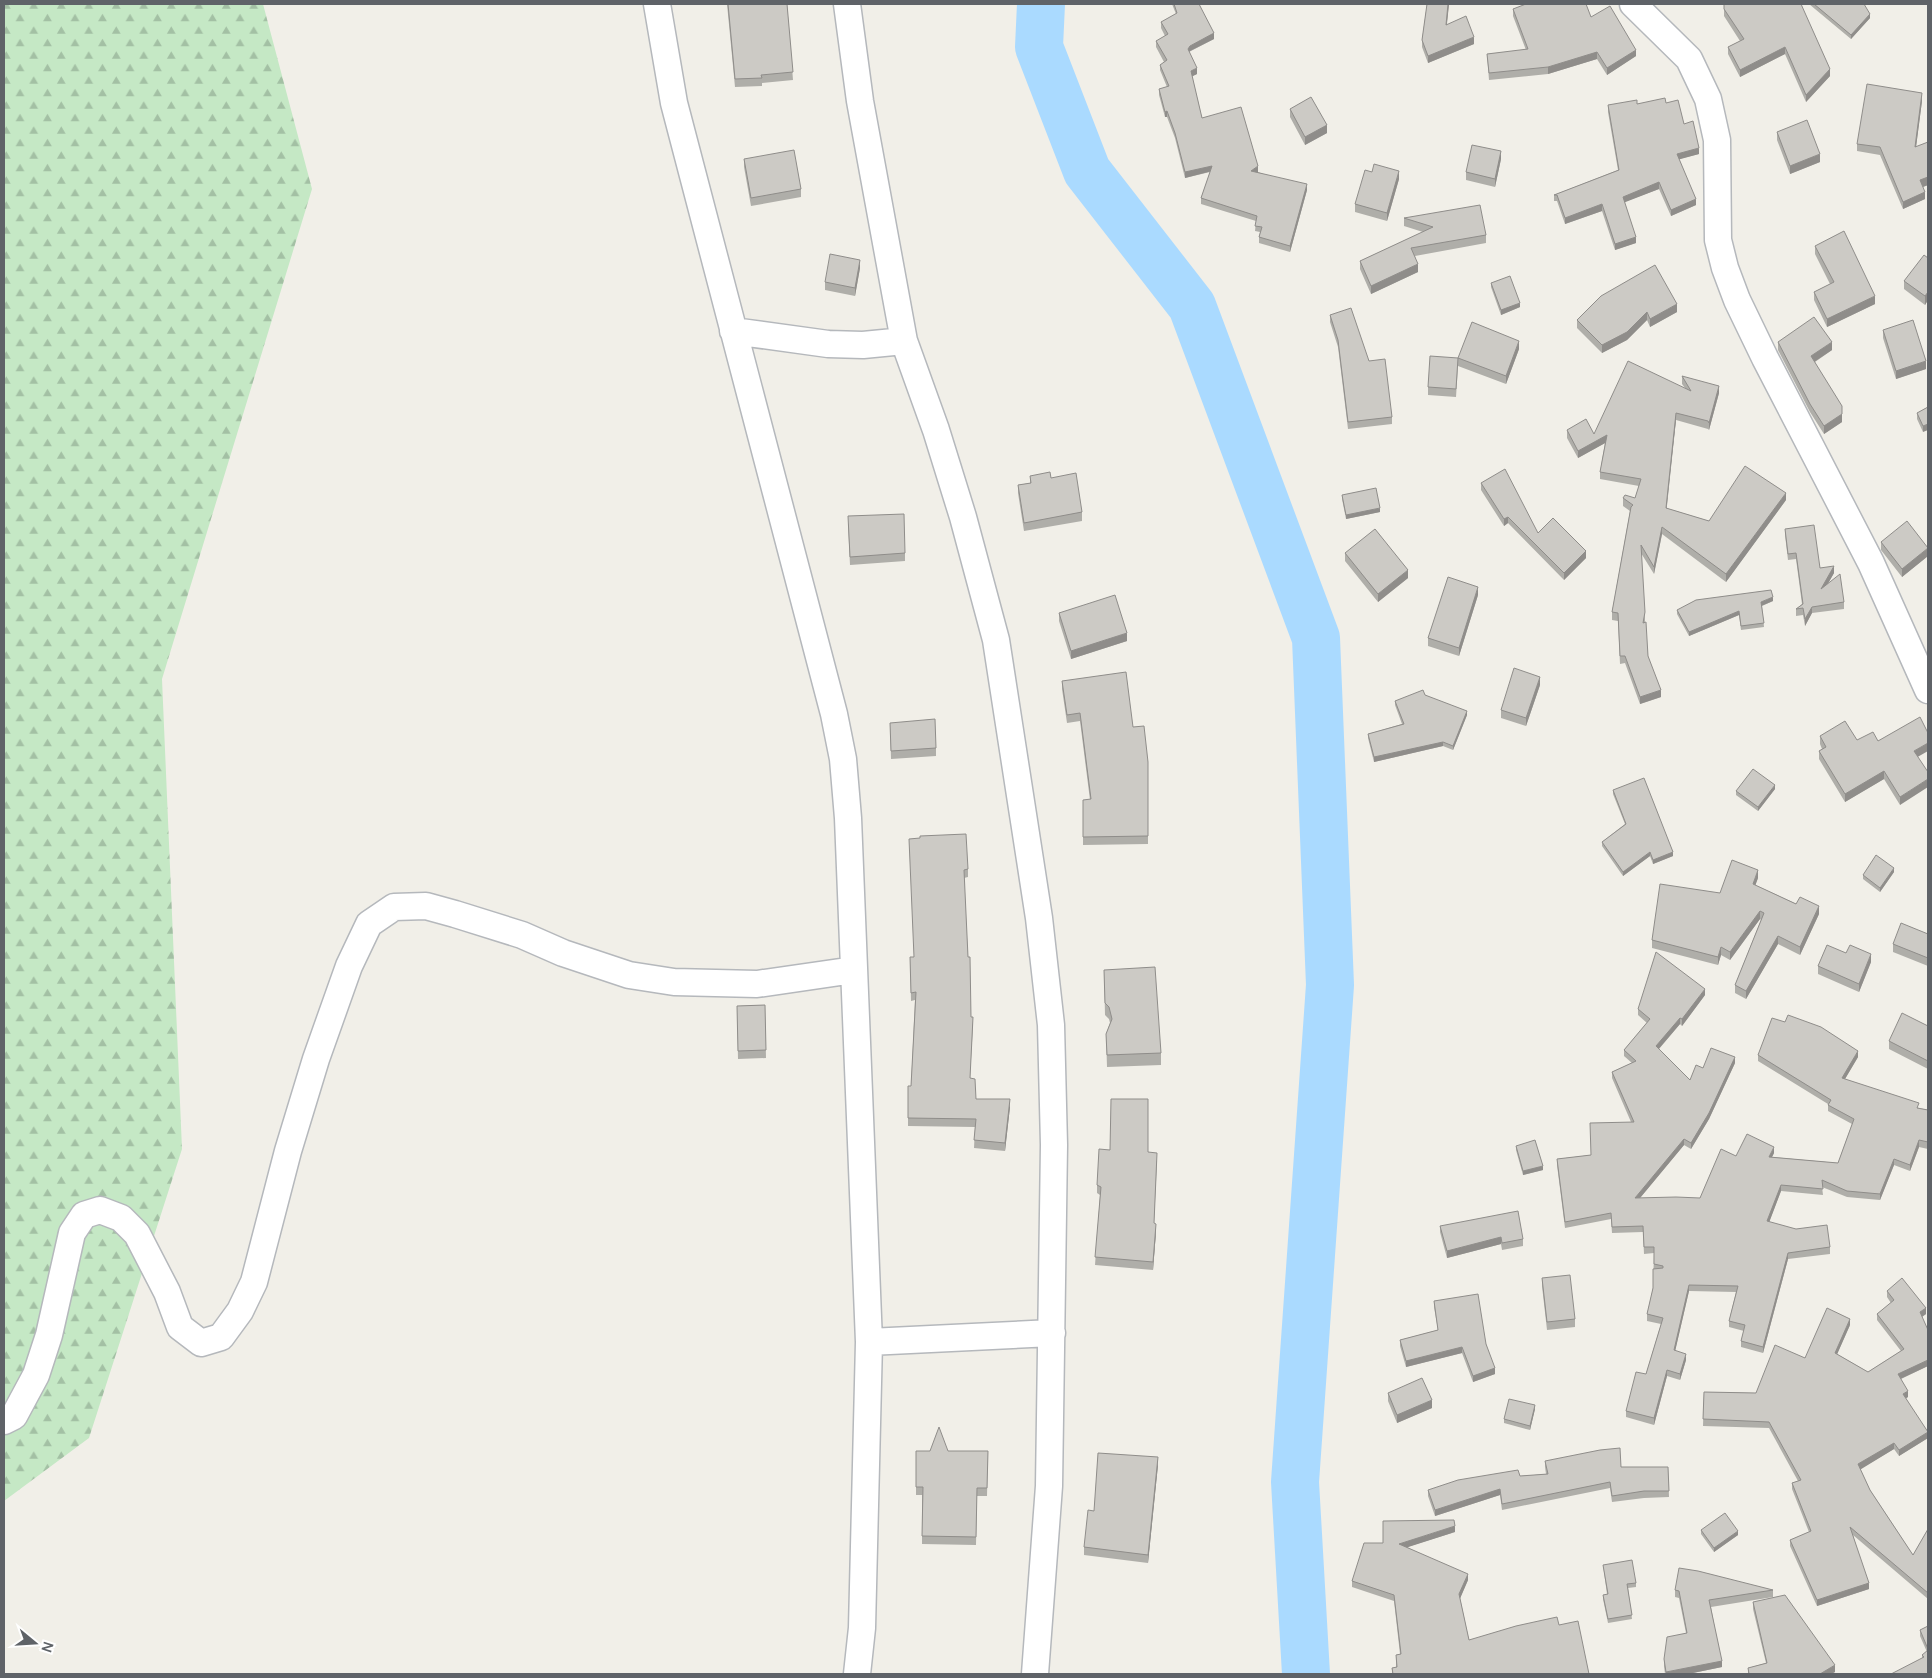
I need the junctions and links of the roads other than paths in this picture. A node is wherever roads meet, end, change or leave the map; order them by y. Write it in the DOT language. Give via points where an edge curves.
graph roads {
  1 [pos="657,4"];
  2 [pos="847,4"];
  3 [pos="1633,4"];
  4 [pos="733,330"];
  5 [pos="904,341"];
  6 [pos="1928,690"];
  7 [pos="854,970"];
  8 [pos="1052,1333"];
  9 [pos="869,1342"];
  10 [pos="4,1421"];
  11 [pos="857,1674"];
  12 [pos="1036,1674"];
  1 -- 4 [label="street" via="674,103"];
  2 -- 5 [label="street" via="860,101"];
  3 -- 6 [label="street" via="1690,59 1708,99 1716,140 1718,240 1724,268 1765,358 1872,563"];
  4 -- 5 [label="street" via="828,344"];
  4 -- 7 [label="street" via="834,714 843,760"];
  5 -- 8 [label="street" via="936,430 996,640 1039,918 1051,1025 1054,1097"];
  7 -- 9 [label="street"];
  7 -- 10 [label="street" via="757,984 674,982 629,975 522,935 426,906 394,907 370,924 349,966 288,1151 254,1282 240,1311 220,1337 201,1343 180,1327 167,1292 137,1234 121,1218 100,1210 84,1215 72,1233 49,1335 36,1375 14,1416"];
  8 -- 9 [label="street"];
  8 -- 12 [label="street" via="1049,1486"];
  9 -- 11 [label="street" via="862,1628"];
}
